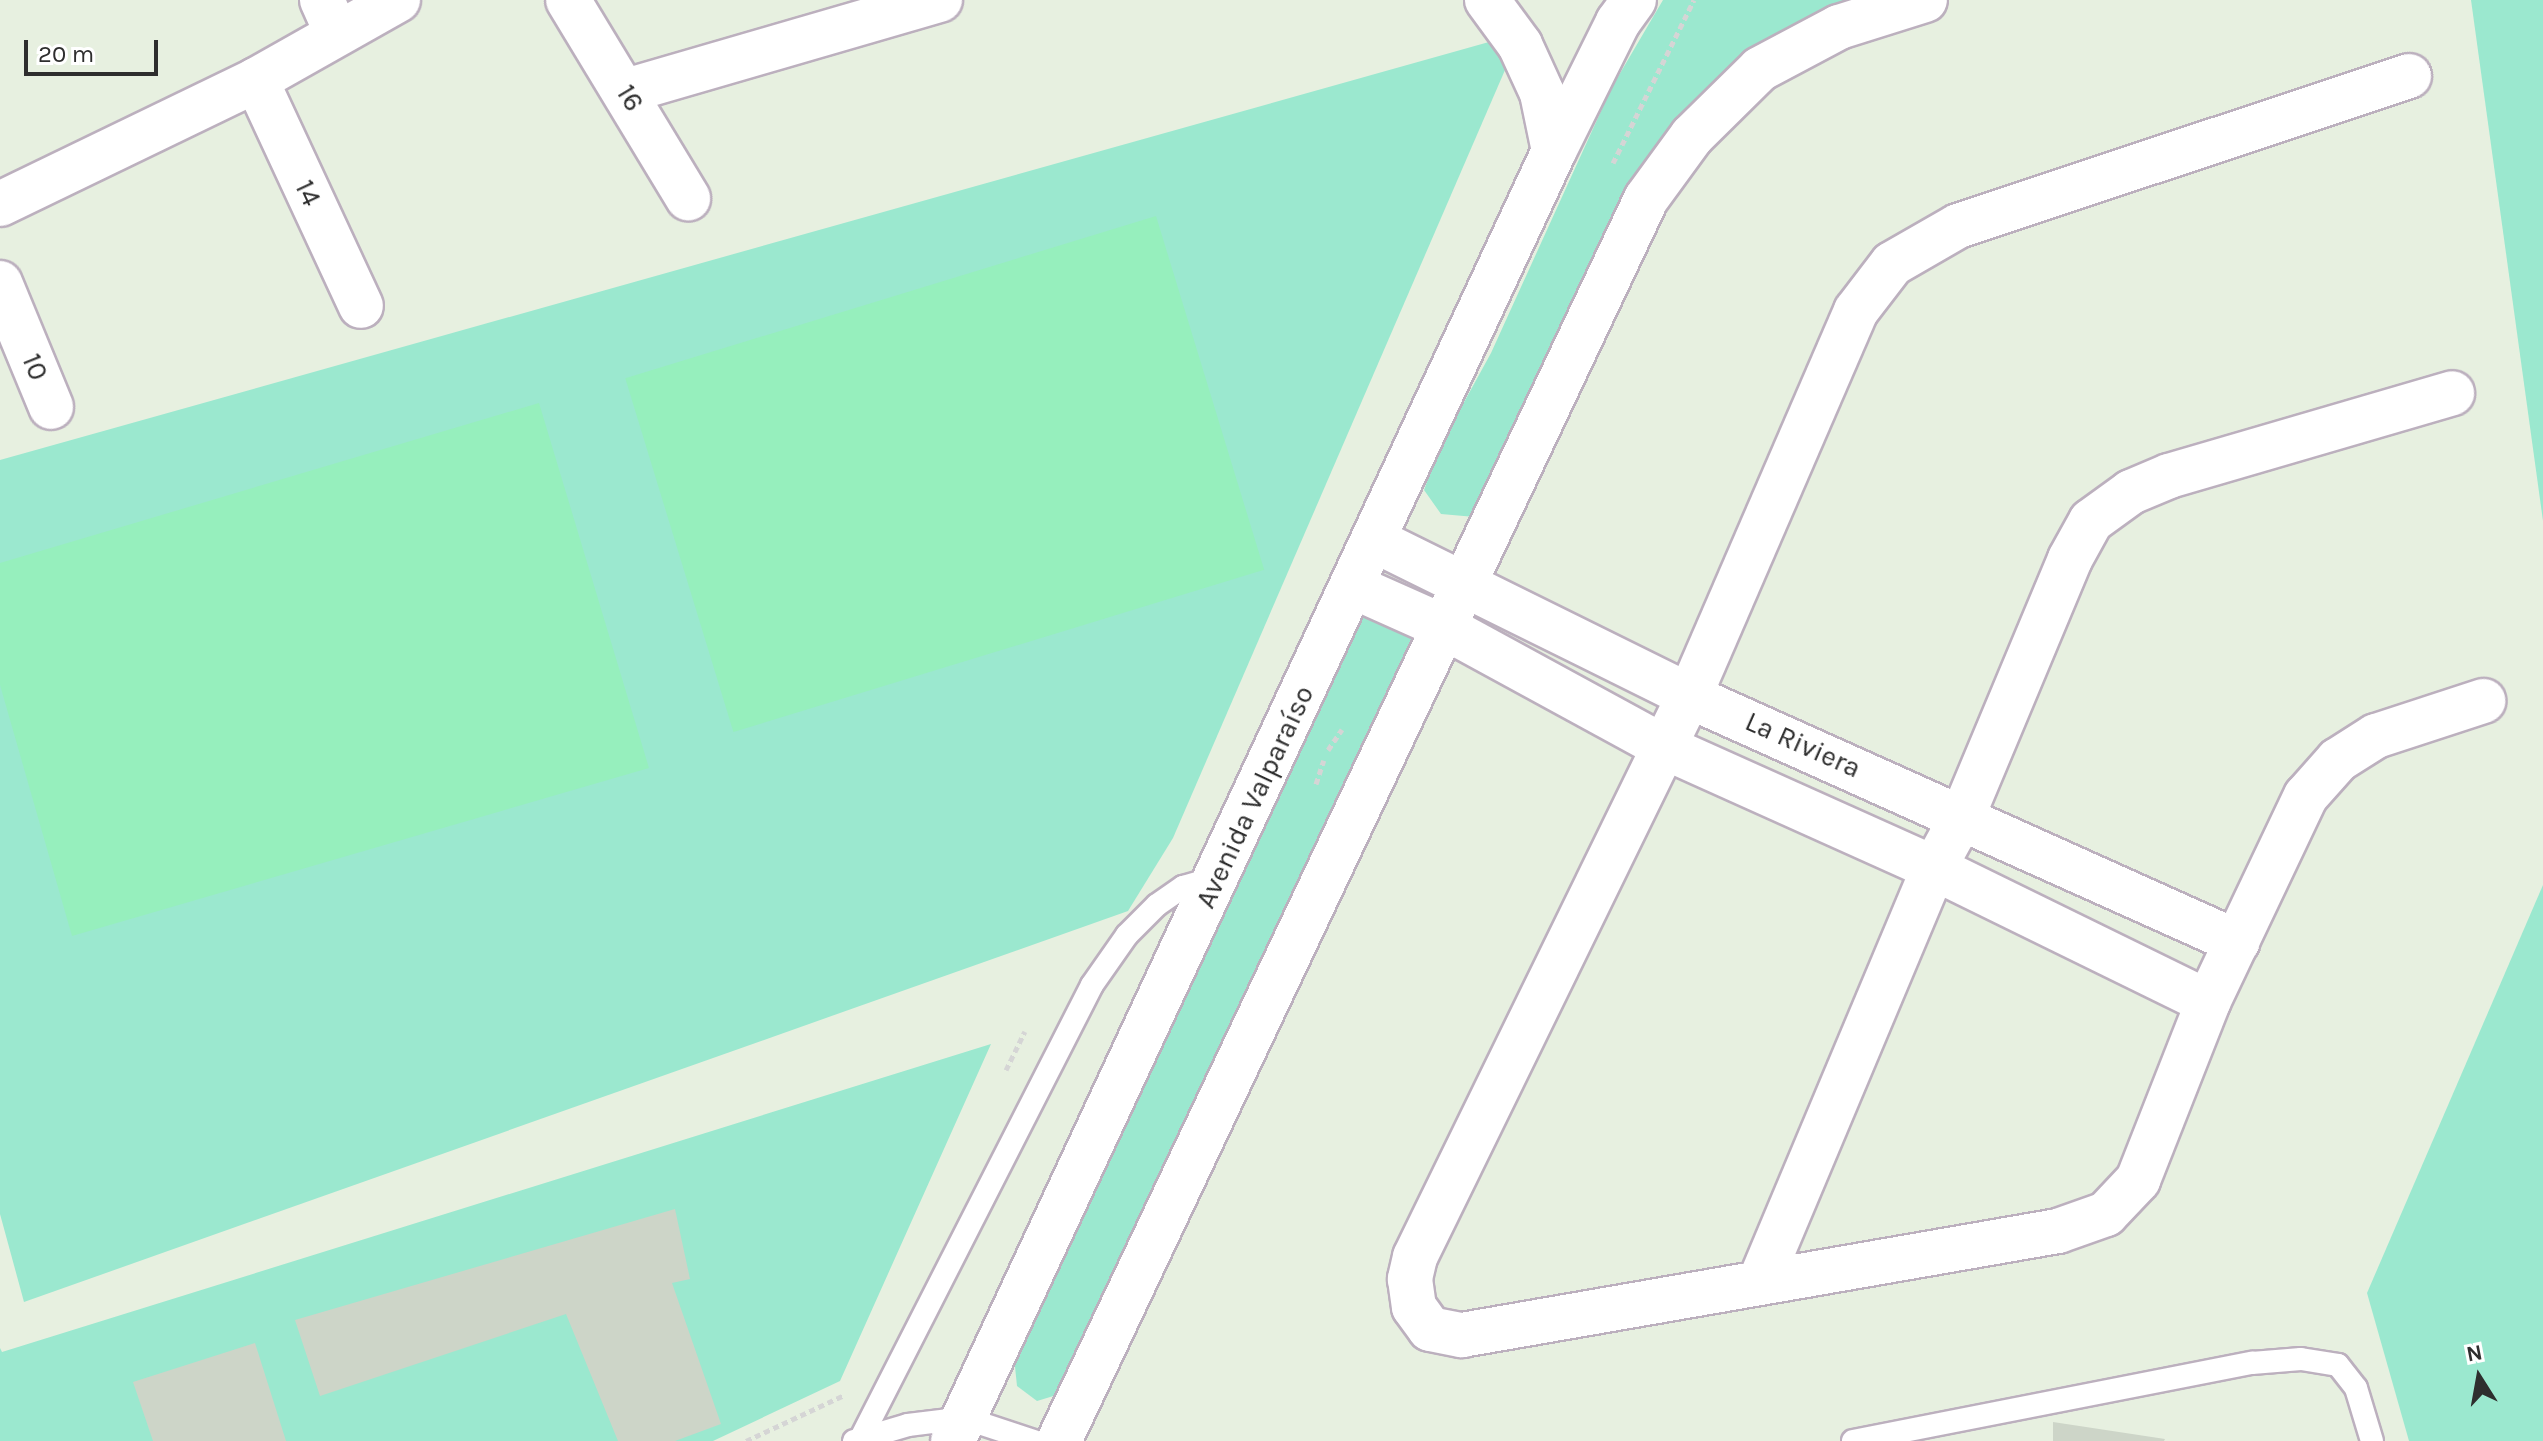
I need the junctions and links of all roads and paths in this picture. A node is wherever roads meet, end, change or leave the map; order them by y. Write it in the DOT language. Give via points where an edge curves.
graph roads {
  1 [pos="398,0"];
  2 [pos="568,0"];
  3 [pos="940,0"];
  4 [pos="1487,0"];
  5 [pos="1634,0"];
  6 [pos="1925,0"];
  7 [pos="329,16"];
  8 [pos="2409,76"];
  9 [pos="256,80"];
  10 [pos="626,91"];
  11 [pos="1554,151"];
  12 [pos="688,198"];
  13 [pos="0,204"];
  14 [pos="0,283"];
  15 [pos="361,306"];
  16 [pos="2452,393"];
  17 [pos="51,407"];
  18 [pos="1374,540"];
  19 [pos="1465,582"];
  20 [pos="1352,586"];
  21 [pos="1444,627"];
  22 [pos="1689,696"];
  23 [pos="2483,701"];
  24 [pos="1662,746"];
  25 [pos="1963,815"];
  26 [pos="1934,868"];
  27 [pos="1218,877"];
  28 [pos="2237,942"];
  29 [pos="2208,1002"];
  30 [pos="1025,1031"];
  31 [pos="1004,1074"];
  32 [pos="1761,1279"];
  33 [pos="854,1390"];
  34 [pos="959,1430"];
  35 [pos="857,1439"];
  36 [pos="746,1441"];
  37 [pos="1034,1441"];
  38 [pos="1059,1441"];
  39 [pos="1853,1441"];
  40 [pos="2372,1441"];
  1 -- 7 [label="street"];
  2 -- 10 [label="street, 16"];
  3 -- 10 [label="street"];
  4 -- 11 [label="street" via="1520,45 1542,93"];
  5 -- 11 [label="street, Avenida Valparaíso"];
  6 -- 19 [label="street" via="1839,27 1760,69 1692,136 1646,199"];
  7 -- 9 [label="street"];
  8 -- 22 [label="street" via="1958,226 1892,264 1856,311"];
  9 -- 13 [label="street"];
  9 -- 15 [label="street, 14"];
  10 -- 12 [label="street, 16"];
  11 -- 18 [label="street, Avenida Valparaíso"];
  14 -- 17 [label="street, 10"];
  16 -- 25 [label="street" via="2169,476 2131,492 2091,521 2070,559"];
  18 -- 19 [label="street, La Riviera"];
  18 -- 20 [label="street, Avenida Valparaíso"];
  19 -- 21 [label="street"];
  19 -- 22 [label="street, La Riviera"];
  20 -- 21 [label="street, La Riviera"];
  20 -- 27 [label="street, Avenida Valparaíso"];
  21 -- 24 [label="street, La Riviera"];
  21 -- 38 [label="street"];
  22 -- 24 [label="street"];
  22 -- 25 [label="street, La Riviera"];
  23 -- 28 [label="street" via="2376,736 2338,760 2306,796"];
  24 -- 26 [label="street, La Riviera"];
  24 -- 32 [label="street" via="1415,1257 1410,1279 1414,1307 1430,1329 1462,1335"];
  25 -- 26 [label="street"];
  25 -- 28 [label="street, La Riviera"];
  26 -- 29 [label="street, La Riviera"];
  26 -- 32 [label="street"];
  27 -- 34 [label="street, Avenida Valparaíso"];
  27 -- 35 [label="lane" via="1183,887 1157,905 1127,935 1092,985"];
  28 -- 29 [label="street"];
  29 -- 32 [label="street" via="2138,1180 2106,1214 2058,1231"];
  30 -- 31 [label="path"];
  33 -- 36 [label="path"];
  34 -- 35 [label="lane" via="908,1425"];
  34 -- 37 [label="lane"];
  39 -- 40 [label="lane" via="2252,1363 2301,1359 2338,1365 2356,1388"];
}
